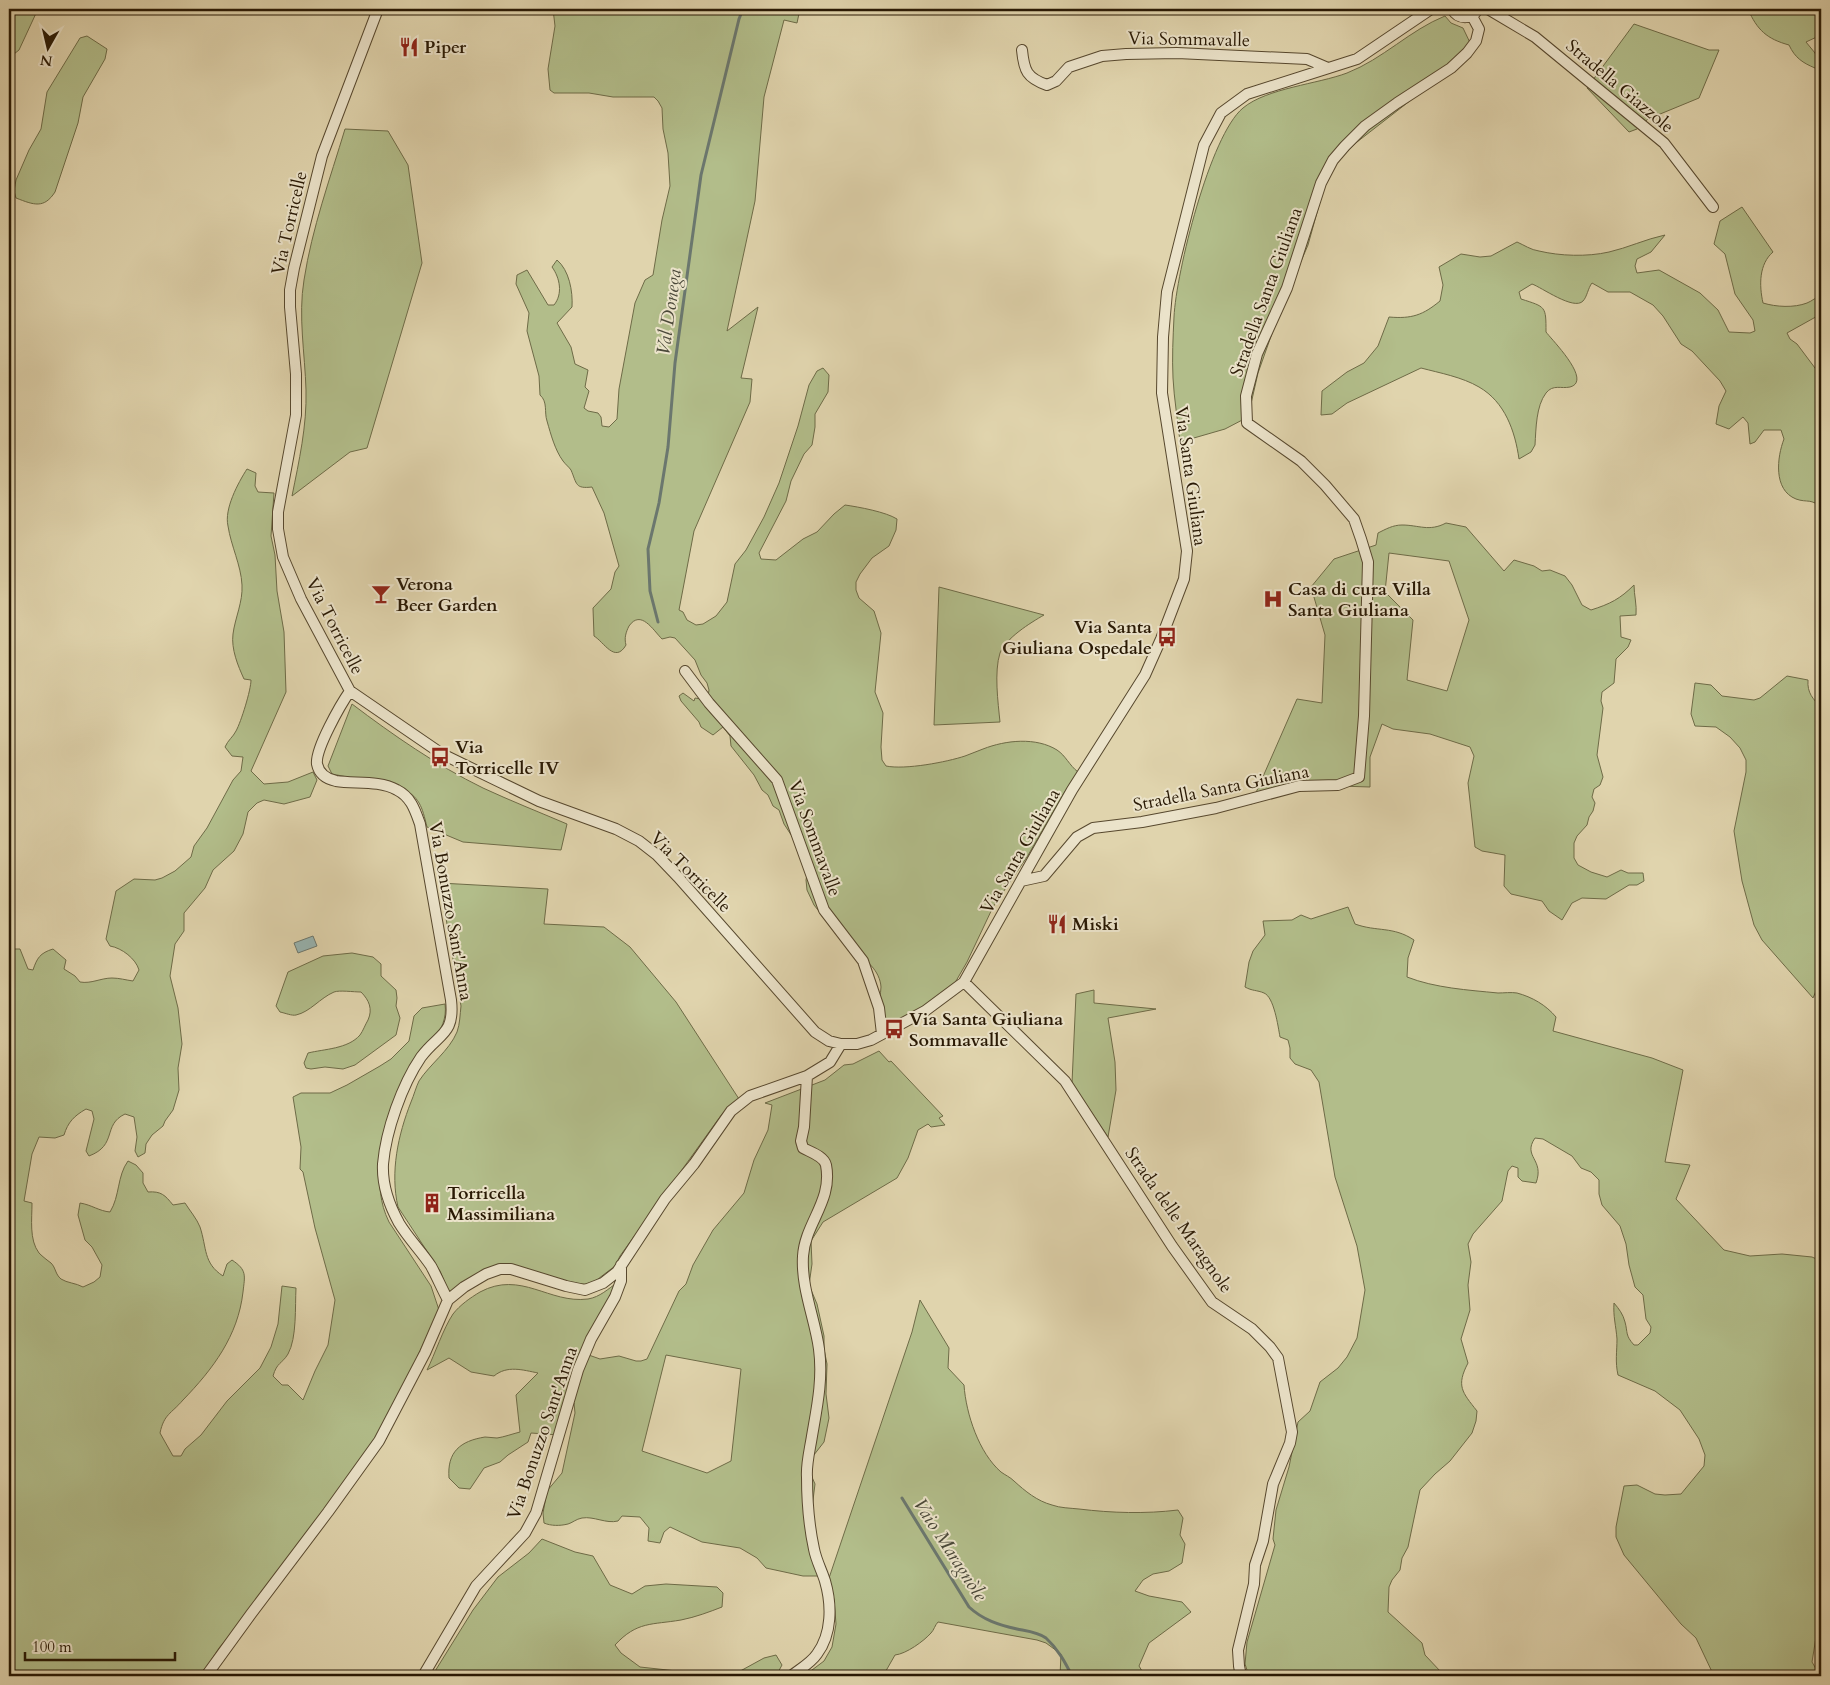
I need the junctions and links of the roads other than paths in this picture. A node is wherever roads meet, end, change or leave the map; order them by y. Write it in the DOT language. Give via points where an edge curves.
graph roads {
  1 [pos="378,9"];
  2 [pos="1430,9"];
  3 [pos="1452,9"];
  4 [pos="1488,9"];
  5 [pos="1475,12"];
  6 [pos="1022,50"];
  7 [pos="1328,68"];
  8 [pos="1713,207"];
  9 [pos="685,671"];
  10 [pos="350,691"];
  11 [pos="1021,881"];
  12 [pos="964,982"];
  13 [pos="882,1034"];
  14 [pos="841,1044"];
  15 [pos="807,1076"];
  16 [pos="621,1264"];
  17 [pos="448,1300"];
  18 [pos="206,1676"];
  19 [pos="423,1676"];
  20 [pos="791,1676"];
  21 [pos="1241,1676"];
  1 -- 10 [label="street, Via Torricelle" via="322,156 294,268 290,307 296,414 278,512 283,557 301,599"];
  2 -- 7 [label="street, Via Santa Giuliana" via="1358,59"];
  3 -- 5 [label="street" via="1466,18"];
  4 -- 8 [label="street, Stradella Giazzole" via="1535,37 1664,143"];
  5 -- 11 [label="street, Stradella Santa Giuliana" via="1476,41 1467,53 1451,68 1365,126 1333,160 1321,183 1287,288 1257,354 1246,396 1247,423 1301,461 1325,485 1354,519 1368,562 1359,777 1338,785 1299,786 1216,808 1093,828 1077,837 1044,876"];
  6 -- 7 [label="street, Via Sommavalle" via="1028,74 1035,81 1047,85 1056,81 1069,66 1102,56 1126,54 1186,53 1307,59"];
  7 -- 11 [label="street, Via Santa Giuliana" via="1247,94 1221,113 1204,145 1167,292 1163,337 1162,393 1187,551 1184,579 1145,675 1072,790"];
  9 -- 13 [label="street, Via Sommavalle" via="709,704 777,780 824,910 863,961 879,1008"];
  10 -- 14 [label="street, Via Torricelle" via="442,754 539,801 616,829 639,841 678,877 815,1032"];
  10 -- 17 [label="street, Via Bonuzzo Sant'Anna" via="334,718 317,764 326,778 395,788 411,802 420,824 451,1000 453,1014 450,1025 411,1072 389,1131 383,1165 386,1194 399,1223 431,1266"];
  11 -- 12 [label="street, Via Santa Giuliana"];
  12 -- 13 [label="street, Via Santa Giuliana" via="925,1011"];
  12 -- 21 [label="street, Strada delle Maragnole" via="1065,1081 1212,1302 1252,1329 1278,1358 1292,1432 1273,1484 1263,1541 1255,1565 1254,1584 1238,1650"];
  13 -- 14 [label="street, Via Santa Giuliana" via="857,1044"];
  14 -- 15 [label="street, Via Bonuzzo Sant'Anna" via="830,1062"];
  15 -- 16 [label="street, Via Bonuzzo Sant'Anna" via="750,1096 731,1111"];
  15 -- 20 [label="street" via="800,1141 802,1148 826,1163 826,1191 803,1255 804,1279 821,1368 806,1476 814,1550 826,1583 829,1621 826,1640 816,1655"];
  16 -- 17 [label="street, Via Bonuzzo Sant'Anna" via="617,1272 603,1283 585,1290 511,1269 500,1269 464,1287"];
  16 -- 19 [label="street, Via Bonuzzo Sant'Anna" via="621,1281 615,1297 578,1370 536,1513 526,1533 476,1586"];
  17 -- 18 [label="street, Via Bonuzzo Sant'Anna" via="426,1353 379,1441"];
}
